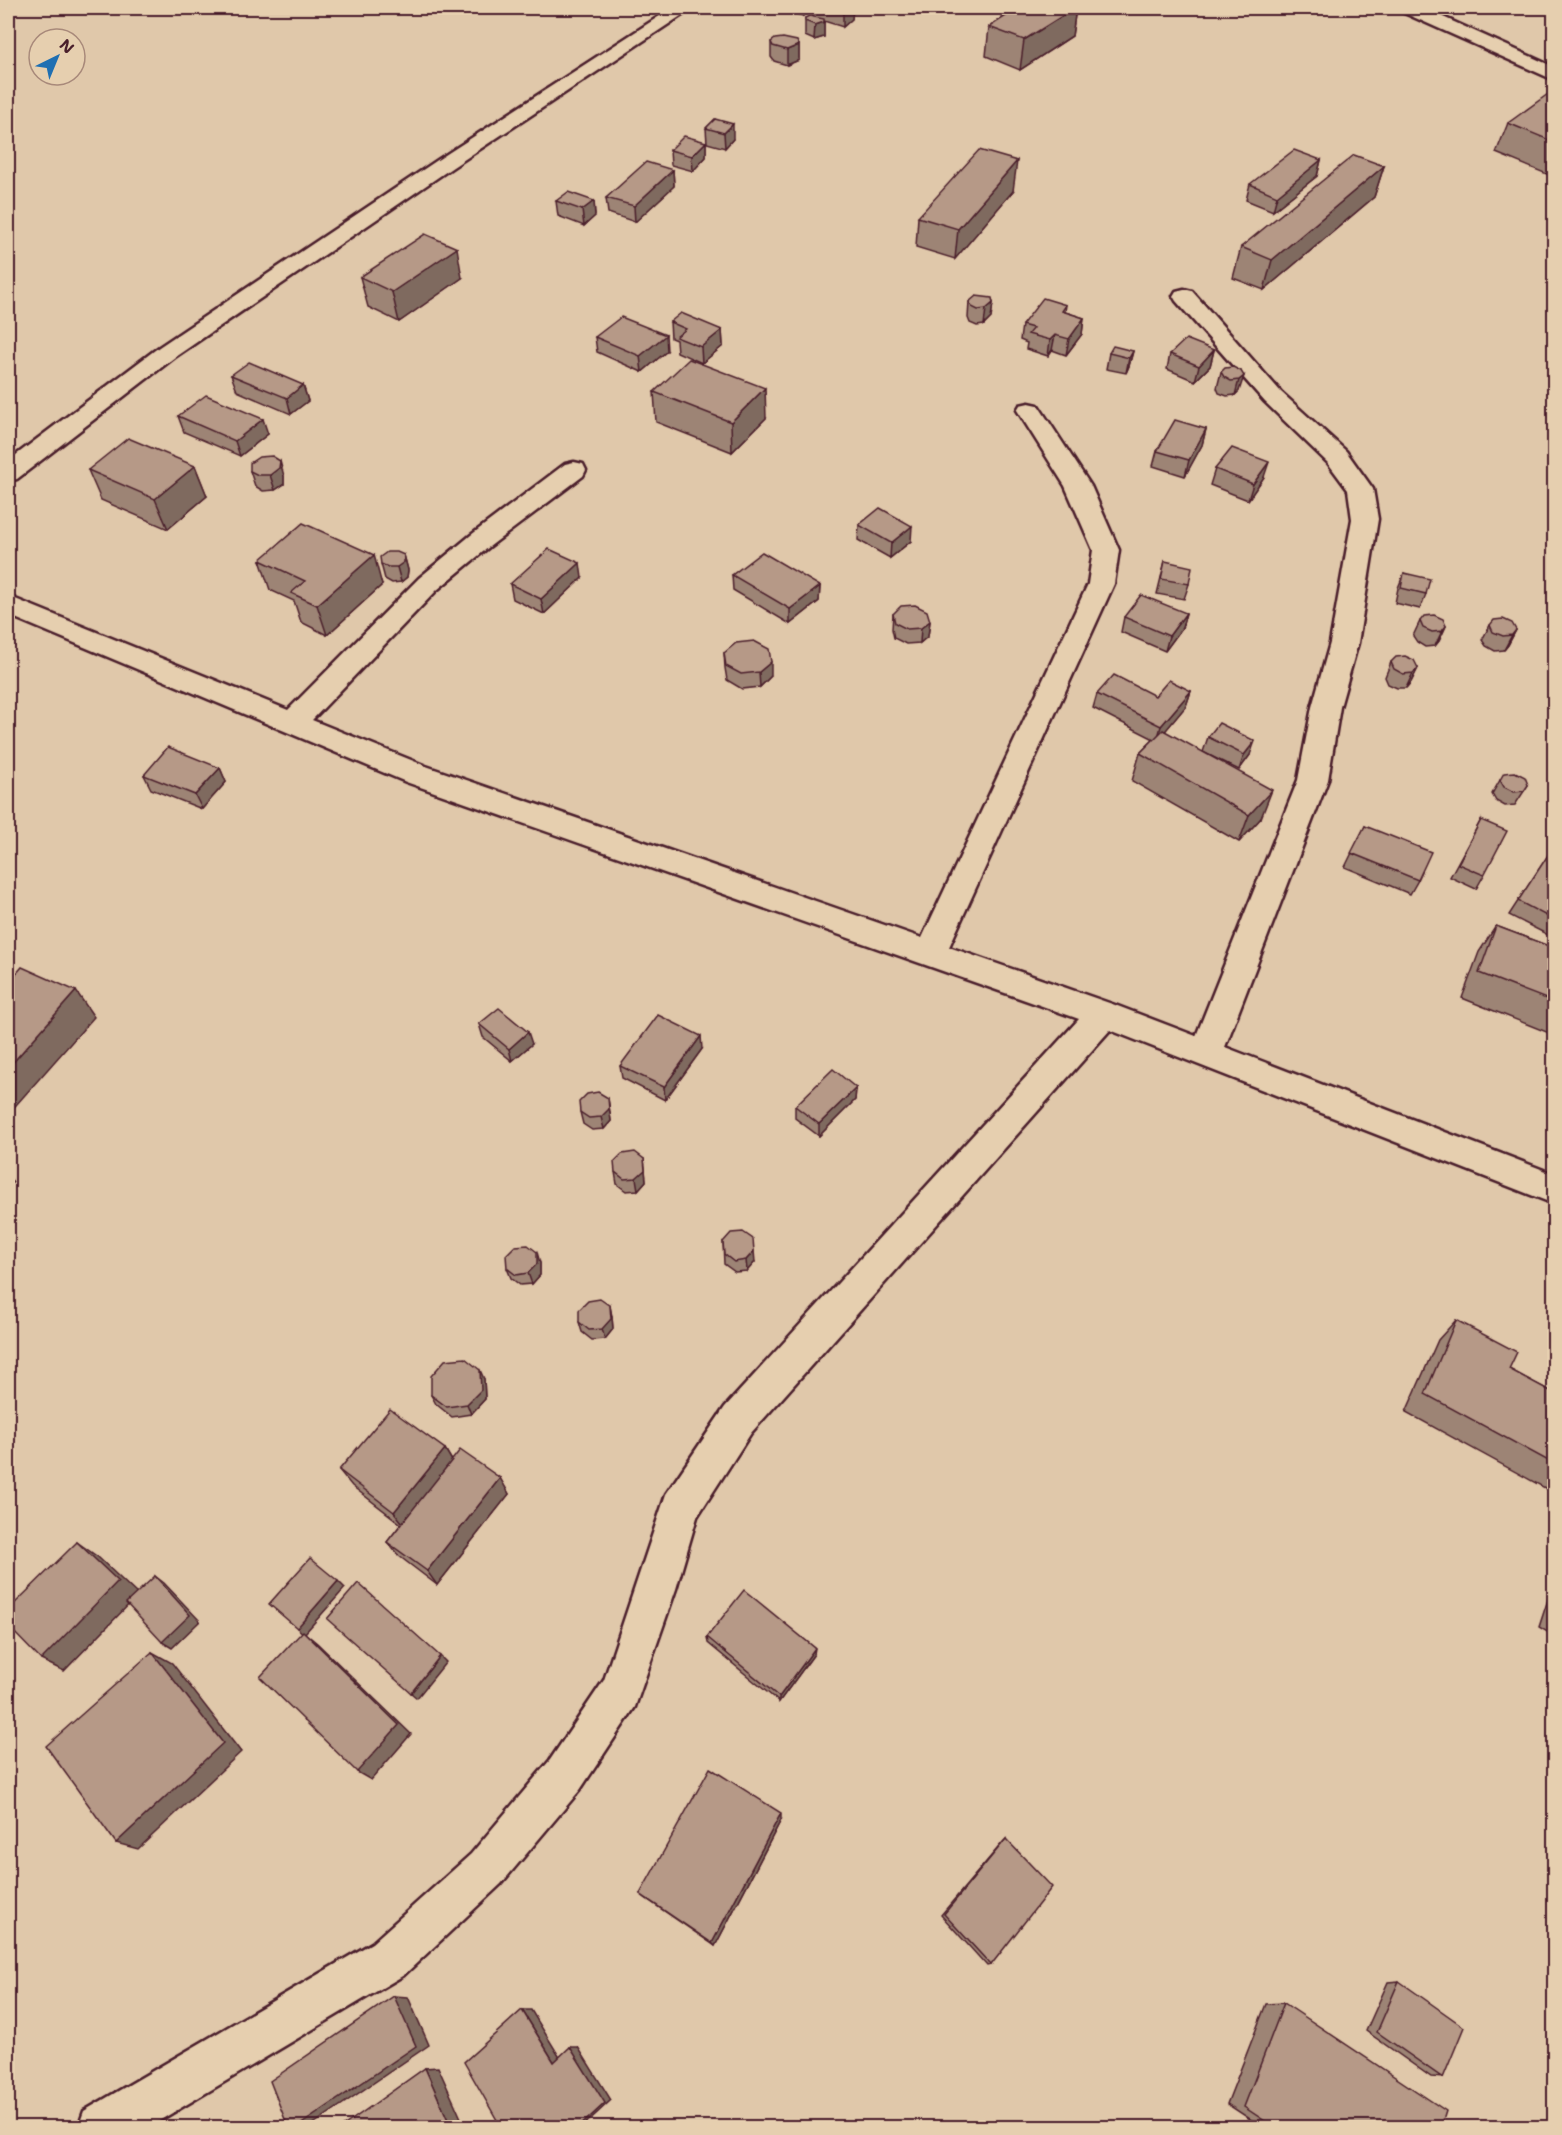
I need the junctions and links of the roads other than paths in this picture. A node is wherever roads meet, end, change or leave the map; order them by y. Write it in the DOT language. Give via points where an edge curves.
graph roads {
  1 [pos="684,8"];
  2 [pos="1409,8"];
  3 [pos="1554,74"];
  4 [pos="1184,296"];
  5 [pos="1029,410"];
  6 [pos="574,470"];
  7 [pos="8,473"];
  8 [pos="8,605"];
  9 [pos="292,723"];
  10 [pos="931,952"];
  11 [pos="1104,1014"];
  12 [pos="1206,1053"];
  13 [pos="1554,1189"];
  14 [pos="101,2127"];
  1 -- 7 [label="street" via="167,352"];
  2 -- 3 [label="street"];
  4 -- 12 [label="street" via="1273,397 1337,457 1360,489 1365,519 1344,642 1326,707 1313,780"];
  5 -- 10 [label="street" via="1078,486 1106,550 1101,584"];
  6 -- 9 [label="street" via="428,584"];
  8 -- 9 [label="street"];
  9 -- 10 [label="street" via="416,774"];
  10 -- 11 [label="street"];
  11 -- 12 [label="street"];
  11 -- 14 [label="street" via="738,1420 680,1508 620,1692 565,1775 486,1869 388,1959"];
  12 -- 13 [label="street"];
}
